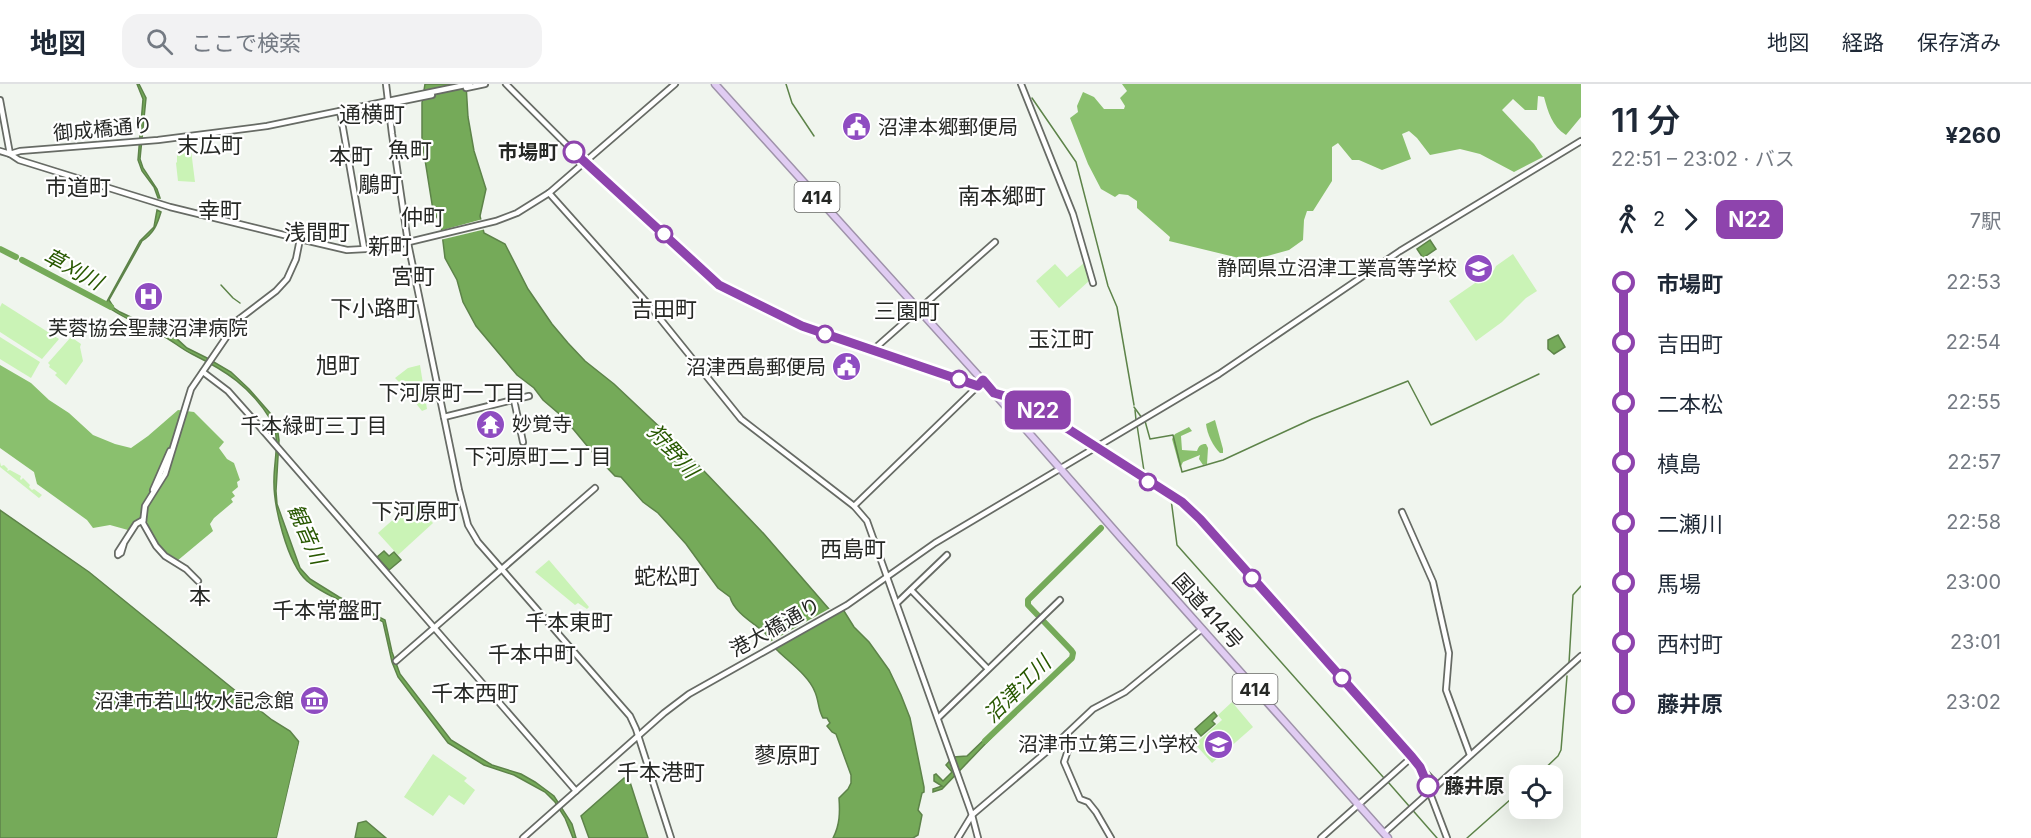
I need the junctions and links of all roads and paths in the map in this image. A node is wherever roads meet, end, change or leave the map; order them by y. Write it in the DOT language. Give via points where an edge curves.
graph roads {
  1 [pos="386,84"];
  2 [pos="470,84"];
  3 [pos="484,84"];
  4 [pos="506,84"];
  5 [pos="675,84"];
  6 [pos="716,84"];
  7 [pos="1021,84"];
  8 [pos="418,96"];
  9 [pos="0,100"];
  10 [pos="388,102"];
  11 [pos="340,111"];
  12 [pos="1581,141"];
  13 [pos="0,151"];
  14 [pos="10,154"];
  15 [pos="585,162"];
  16 [pos="549,193"];
  17 [pos="300,239"];
  18 [pos="995,242"];
  19 [pos="408,243"];
  20 [pos="364,248"];
  21 [pos="1093,283"];
  22 [pos="919,311"];
  23 [pos="873,350"];
  24 [pos="203,372"];
  25 [pos="979,384"];
  26 [pos="994,393"];
  27 [pos="529,396"];
  28 [pos="514,400"];
  29 [pos="444,417"];
  30 [pos="523,442"];
  31 [pos="1094,447"];
  32 [pos="1059,469"];
  33 [pos="1142,478"];
  34 [pos="595,488"];
  35 [pos="854,506"];
  36 [pos="1402,512"];
  37 [pos="143,520"];
  38 [pos="124,543"];
  39 [pos="947,555"];
  40 [pos="502,569"];
  41 [pos="887,577"];
  42 [pos="198,581"];
  43 [pos="911,590"];
  44 [pos="1060,600"];
  45 [pos="897,603"];
  46 [pos="435,628"];
  47 [pos="1202,629"];
  48 [pos="1581,656"];
  49 [pos="396,661"];
  50 [pos="988,669"];
  51 [pos="938,718"];
  52 [pos="1067,734"];
  53 [pos="638,736"];
  54 [pos="1470,755"];
  55 [pos="1420,767"];
  56 [pos="1437,785"];
  57 [pos="576,791"];
  58 [pos="1430,792"];
  59 [pos="1359,805"];
  60 [pos="972,815"];
  61 [pos="1386,836"];
  62 [pos="523,838"];
  63 [pos="671,838"];
  64 [pos="958,838"];
  65 [pos="978,838"];
  66 [pos="1111,838"];
  67 [pos="1321,838"];
  68 [pos="1447,838"];
  1 -- 10 [label="street"];
  2 -- 8 [label="street"];
  3 -- 8 [label="street"];
  4 -- 15 [label="street"];
  5 -- 15 [label="street"];
  6 -- 22 [label="highway, 国道414号 / 414"];
  7 -- 21 [label="street" via="1073,214"];
  8 -- 10 [label="street, 御成橋通り"];
  9 -- 14 [label="street"];
  10 -- 11 [label="street, 御成橋通り"];
  10 -- 19 [label="street"];
  11 -- 14 [label="street, 御成橋通り" via="267,126"];
  11 -- 20 [label="street"];
  12 -- 31 [label="street, 港大橋通り" via="1400,251 1219,374"];
  13 -- 14 [label="street"];
  14 -- 17 [label="street" via="155,203"];
  15 -- 16 [label="street"];
  15 -- 23 [label="street" via="719,285 802,326"];
  16 -- 19 [label="street" via="515,214"];
  16 -- 35 [label="street" via="649,305 741,419"];
  17 -- 20 [label="street" via="347,250"];
  17 -- 24 [label="street" via="287,279 238,320"];
  18 -- 22 [label="street"];
  19 -- 20 [label="street"];
  19 -- 29 [label="street"];
  22 -- 23 [label="street"];
  22 -- 25 [label="highway, 国道414号 / 414"];
  22 -- 26 [label="highway, 国道414号 / 414"];
  23 -- 25 [label="street"];
  24 -- 37 [label="street" via="188,397 173,448 145,506"];
  24 -- 46 [label="street" via="228,391"];
  25 -- 32 [label="highway, 国道414号 / 414"];
  25 -- 35 [label="street"];
  26 -- 31 [label="street" via="1026,402"];
  26 -- 32 [label="highway, 国道414号 / 414"];
  27 -- 28 [label="street"];
  28 -- 29 [label="street"];
  28 -- 30 [label="street"];
  29 -- 40 [label="street" via="468,525"];
  31 -- 32 [label="street, 港大橋通り"];
  31 -- 33 [label="street"];
  32 -- 41 [label="street, 港大橋通り" via="935,543"];
  32 -- 47 [label="highway, 国道414号 / 414"];
  34 -- 40 [label="street"];
  35 -- 41 [label="street" via="867,521"];
  36 -- 54 [label="street" via="1433,582 1449,653 1446,690"];
  37 -- 38 [label="street"];
  37 -- 42 [label="street" via="159,549"];
  39 -- 43 [label="street"];
  40 -- 46 [label="street"];
  40 -- 53 [label="street" via="630,716"];
  41 -- 45 [label="street"];
  41 -- 53 [label="street, 港大橋通り" via="847,605 689,694"];
  43 -- 45 [label="street"];
  43 -- 50 [label="street"];
  44 -- 50 [label="street"];
  45 -- 51 [label="street"];
  46 -- 49 [label="street"];
  46 -- 57 [label="street"];
  47 -- 52 [label="street" via="1125,692 1095,707"];
  47 -- 59 [label="highway, 国道414号 / 414"];
  48 -- 54 [label="street"];
  50 -- 51 [label="street"];
  51 -- 60 [label="street"];
  52 -- 60 [label="street"];
  52 -- 66 [label="street" via="1064,762 1070,778 1080,799 1096,812"];
  53 -- 57 [label="street, 港大橋通り"];
  53 -- 63 [label="street"];
  54 -- 56 [label="street"];
  55 -- 56 [label="street"];
  55 -- 58 [label="street"];
  55 -- 59 [label="street" via="1412,757"];
  56 -- 58 [label="street"];
  57 -- 62 [label="street, 港大橋通り"];
  58 -- 61 [label="street"];
  58 -- 68 [label="street"];
  59 -- 61 [label="highway, 国道414号 / 414"];
  59 -- 67 [label="street"];
  60 -- 64 [label="street"];
  60 -- 65 [label="street"];
}
